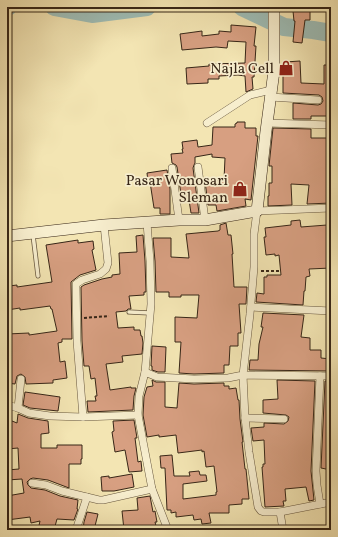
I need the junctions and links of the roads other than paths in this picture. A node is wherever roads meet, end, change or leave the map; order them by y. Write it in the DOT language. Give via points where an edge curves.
graph roads {
  1 [pos="274,9"];
  2 [pos="271,94"];
  3 [pos="318,100"];
  4 [pos="208,123"];
  5 [pos="267,123"];
  6 [pos="331,125"];
  7 [pos="198,167"];
  8 [pos="172,168"];
  9 [pos="331,208"];
  10 [pos="257,211"];
  11 [pos="178,220"];
  12 [pos="205,220"];
  13 [pos="147,223"];
  14 [pos="104,225"];
  15 [pos="32,234"];
  16 [pos="7,236"];
  17 [pos="38,276"];
  18 [pos="251,306"];
  19 [pos="331,311"];
  20 [pos="129,312"];
  21 [pos="150,312"];
  22 [pos="145,372"];
  23 [pos="243,375"];
  24 [pos="320,376"];
  25 [pos="331,376"];
  26 [pos="21,379"];
  27 [pos="7,405"];
  28 [pos="18,408"];
  29 [pos="138,415"];
  30 [pos="83,416"];
  31 [pos="245,418"];
  32 [pos="284,419"];
  33 [pos="32,483"];
  34 [pos="152,490"];
  35 [pos="87,497"];
  36 [pos="331,502"];
  37 [pos="320,504"];
  38 [pos="280,512"];
  39 [pos="76,530"];
  40 [pos="168,530"];
  41 [pos="283,530"];
  1 -- 2 [label="street" via="274,71"];
  2 -- 3 [label="street"];
  2 -- 4 [label="street" via="250,95"];
  2 -- 5 [label="street"];
  5 -- 6 [label="street"];
  5 -- 10 [label="street"];
  7 -- 12 [label="street"];
  8 -- 11 [label="street"];
  9 -- 10 [label="street"];
  10 -- 12 [label="street"];
  10 -- 18 [label="street"];
  11 -- 12 [label="street"];
  11 -- 13 [label="street"];
  13 -- 14 [label="street"];
  13 -- 21 [label="street"];
  14 -- 15 [label="street"];
  14 -- 30 [label="street" via="108,263 106,269 76,284"];
  15 -- 16 [label="street"];
  15 -- 17 [label="lane"];
  18 -- 19 [label="street"];
  18 -- 23 [label="street"];
  20 -- 21 [label="lane"];
  21 -- 22 [label="street"];
  22 -- 23 [label="street" via="156,377 194,379"];
  22 -- 29 [label="street" via="139,396"];
  23 -- 24 [label="street"];
  23 -- 31 [label="street"];
  24 -- 25 [label="street"];
  24 -- 37 [label="street" via="316,471"];
  26 -- 28 [label="street"];
  27 -- 28 [label="street"];
  28 -- 30 [label="street" via="33,414"];
  29 -- 30 [label="street"];
  29 -- 34 [label="street"];
  31 -- 32 [label="street"];
  31 -- 38 [label="street" via="258,507 264,512"];
  33 -- 35 [label="street"];
  34 -- 35 [label="street" via="103,500"];
  34 -- 40 [label="street"];
  35 -- 39 [label="street"];
  36 -- 37 [label="street"];
  37 -- 38 [label="street"];
  38 -- 41 [label="street"];
}
